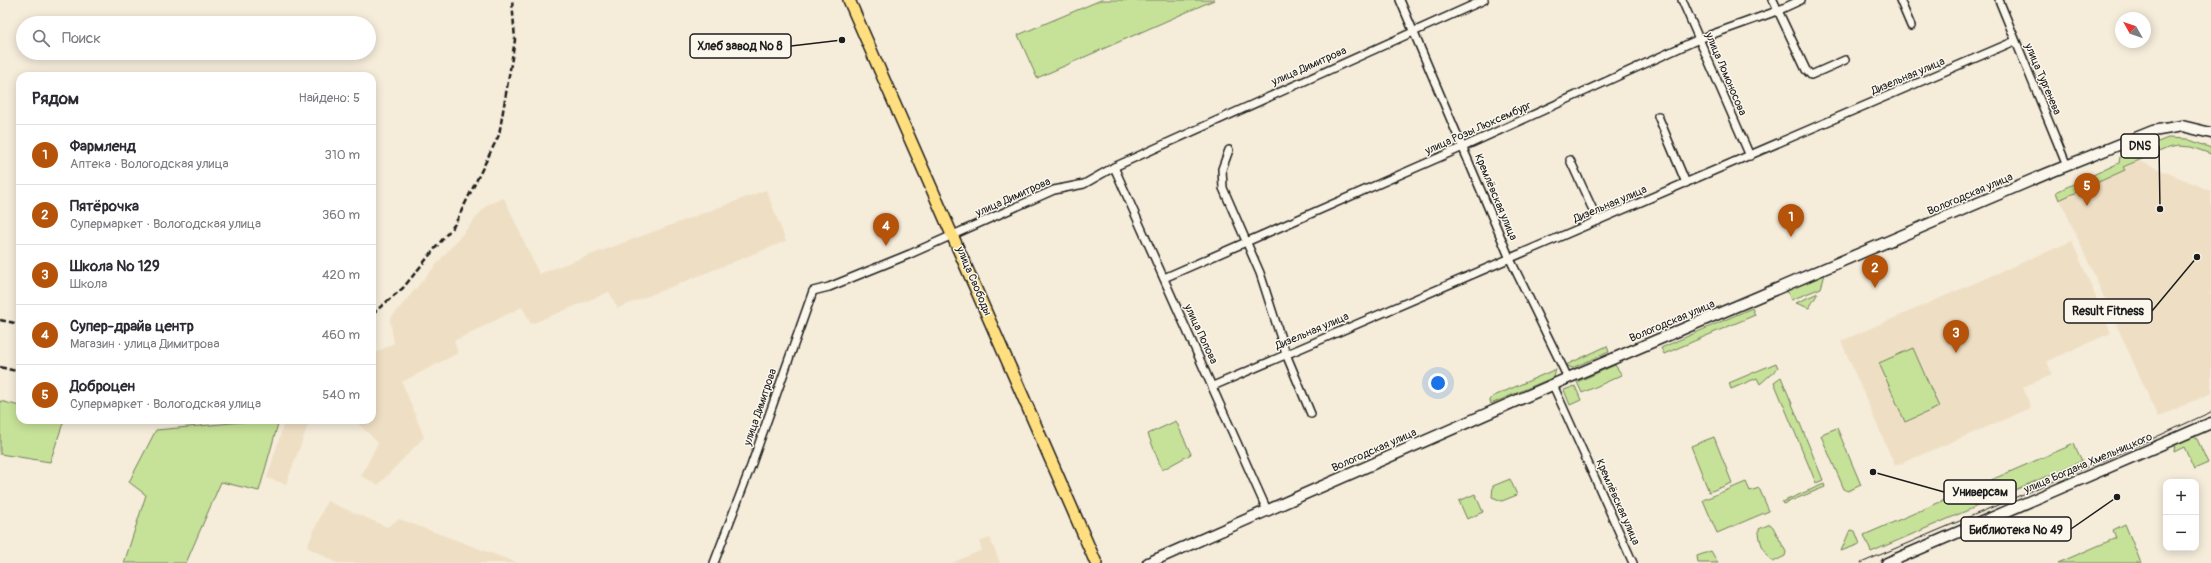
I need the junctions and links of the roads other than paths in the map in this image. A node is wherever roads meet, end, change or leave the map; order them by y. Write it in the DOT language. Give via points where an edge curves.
graph roads {
  1 [pos="849,0"];
  2 [pos="1400,0"];
  3 [pos="1484,0"];
  4 [pos="1682,0"];
  5 [pos="1773,0"];
  6 [pos="1801,0"];
  7 [pos="1900,0"];
  8 [pos="1999,0"];
  9 [pos="1777,11"];
  10 [pos="1911,26"];
  11 [pos="1414,30"];
  12 [pos="1699,39"];
  13 [pos="2015,41"];
  14 [pos="1845,60"];
  15 [pos="1658,116"];
  16 [pos="2211,133"];
  17 [pos="1463,147"];
  18 [pos="1229,150"];
  19 [pos="1750,156"];
  20 [pos="1570,160"];
  21 [pos="2067,166"];
  22 [pos="1114,167"];
  23 [pos="1686,183"];
  24 [pos="1598,221"];
  25 [pos="954,235"];
  26 [pos="1246,242"];
  27 [pos="1510,258"];
  28 [pos="1164,278"];
  29 [pos="1286,354"];
  30 [pos="1568,378"];
  31 [pos="1553,385"];
  32 [pos="1213,386"];
  33 [pos="1311,414"];
  34 [pos="2211,424"];
  35 [pos="1267,510"];
  36 [pos="714,563"];
  37 [pos="1096,563"];
  38 [pos="1148,563"];
  39 [pos="1633,563"];
  40 [pos="1887,563"];
  1 -- 25 [label="main road, улица Свободы"];
  2 -- 11 [label="street, Кремлёвская улица"];
  3 -- 11 [label="street, улица Димитрова"];
  4 -- 12 [label="street, улица Ломоносова"];
  5 -- 9 [label="street"];
  6 -- 9 [label="street, улица Розы Люксембург"];
  7 -- 10 [label="street"];
  8 -- 13 [label="street, улица Тургенева"];
  9 -- 12 [label="street, улица Розы Люксембург"];
  9 -- 14 [label="street" via="1806,70 1811,75"];
  11 -- 17 [label="street, Кремлёвская улица"];
  11 -- 22 [label="street, улица Димитрова"];
  12 -- 17 [label="street, улица Розы Люксембург"];
  12 -- 19 [label="street, улица Ломоносова"];
  13 -- 19 [label="street, Дизельная улица"];
  13 -- 21 [label="street, улица Тургенева"];
  15 -- 23 [label="street"];
  16 -- 21 [label="main road, Вологодская улица" via="2182,126 2153,131"];
  17 -- 26 [label="street, улица Розы Люксембург"];
  17 -- 27 [label="street, Кремлёвская улица"];
  18 -- 26 [label="street" via="1222,169 1223,188"];
  19 -- 23 [label="street, Дизельная улица"];
  20 -- 24 [label="street"];
  21 -- 30 [label="main road, Вологодская улица"];
  22 -- 25 [label="street, улица Димитрова" via="1084,184 1054,190"];
  22 -- 28 [label="street, улица Попова"];
  23 -- 24 [label="street, Дизельная улица"];
  24 -- 27 [label="street, Дизельная улица"];
  25 -- 36 [label="street, улица Димитрова" via="813,292"];
  25 -- 37 [label="main road, улица Свободы"];
  26 -- 28 [label="street, улица Розы Люксембург"];
  26 -- 29 [label="street" via="1260,273"];
  27 -- 29 [label="street, Дизельная улица"];
  27 -- 30 [label="street, Кремлёвская улица"];
  28 -- 32 [label="street, улица Попова"];
  29 -- 32 [label="street, Дизельная улица"];
  29 -- 33 [label="street"];
  30 -- 31 [label="main road, Вологодская улица"];
  31 -- 35 [label="main road, Вологодская улица"];
  31 -- 39 [label="street, Кремлёвская улица"];
  32 -- 35 [label="street, улица Попова"];
  34 -- 40 [label="main road, улица Богдана Хмельницкого"];
  35 -- 38 [label="main road, Вологодская улица"];
}
